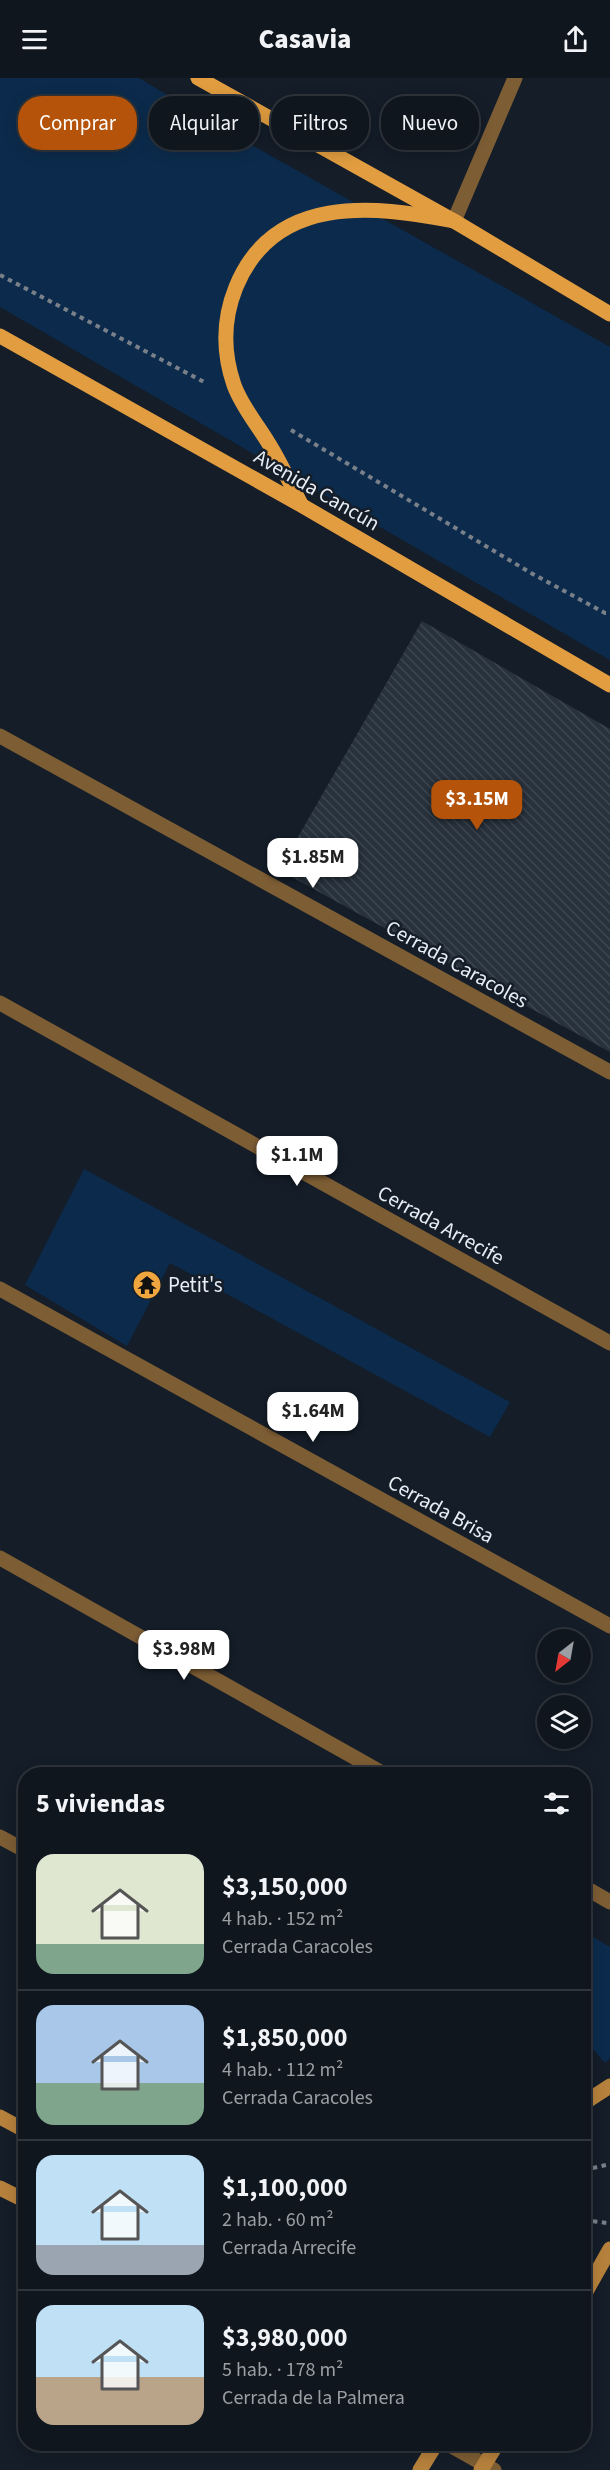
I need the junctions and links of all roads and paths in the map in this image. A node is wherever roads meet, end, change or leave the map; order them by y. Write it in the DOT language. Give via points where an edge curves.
graph roads {
  1 [pos="198,78"];
  2 [pos="515,78"];
  3 [pos="454,221"];
  4 [pos="0,274"];
  5 [pos="609,311"];
  6 [pos="0,336"];
  7 [pos="240,400"];
  8 [pos="281,424"];
  9 [pos="302,505"];
  10 [pos="610,613"];
  11 [pos="610,685"];
  12 [pos="0,736"];
  13 [pos="0,1002"];
  14 [pos="610,1072"];
  15 [pos="0,1289"];
  16 [pos="610,1343"];
  17 [pos="0,1558"];
  18 [pos="610,1626"];
  19 [pos="372,1767"];
  20 [pos="0,1837"];
  21 [pos="18,1847"];
  22 [pos="591,1891"];
  23 [pos="610,1902"];
  24 [pos="610,2086"];
  25 [pos="591,2098"];
  26 [pos="0,2117"];
  27 [pos="18,2127"];
  28 [pos="610,2164"];
  29 [pos="591,2168"];
  30 [pos="0,2188"];
  31 [pos="18,2197"];
  32 [pos="591,2221"];
  33 [pos="610,2223"];
  34 [pos="610,2250"];
  35 [pos="591,2283"];
  36 [pos="432,2451"];
  37 [pos="459,2451"];
  38 [pos="493,2451"];
  39 [pos="486,2468"];
  40 [pos="420,2470"];
  1 -- 3 [label="main road"];
  2 -- 3 [label="street"];
  3 -- 5 [label="main road"];
  3 -- 7 [label="main road" via="410,212 360,209 313,218 268,239 242,273 225,326 229,364"];
  4 -- 7 [label="path"];
  6 -- 9 [label="main road, Avenida Cancún"];
  7 -- 9 [label="main road"];
  8 -- 10 [label="path" via="531,573"];
  9 -- 11 [label="main road, Avenida Cancún"];
  12 -- 14 [label="street, Cerrada Caracoles"];
  13 -- 16 [label="street, Cerrada Arrecife"];
  15 -- 18 [label="street, Cerrada Brisa"];
  17 -- 19 [label="street"];
  20 -- 21 [label="street"];
  22 -- 23 [label="street"];
  24 -- 25 [label="street"];
  26 -- 27 [label="street"];
  28 -- 29 [label="path"];
  30 -- 31 [label="street"];
  32 -- 33 [label="path"];
  34 -- 35 [label="street"];
  36 -- 40 [label="street"];
  37 -- 39 [label="street"];
  38 -- 39 [label="street"];
}
